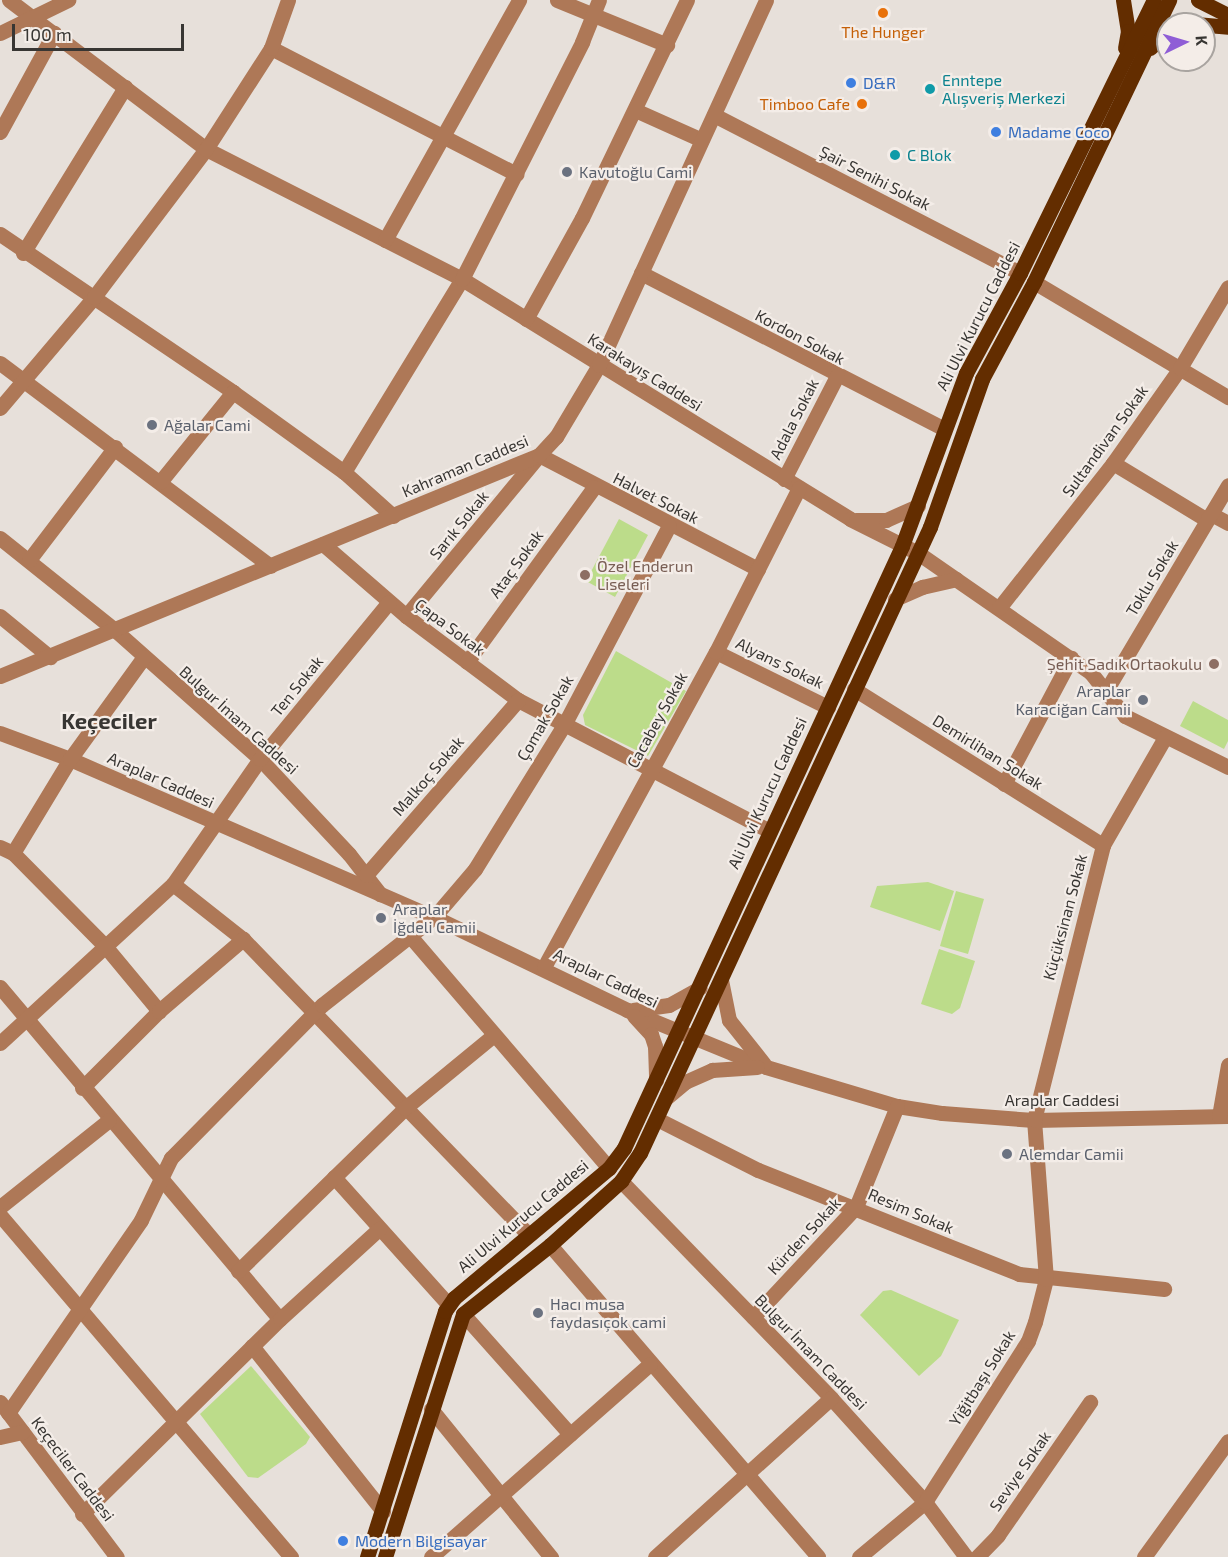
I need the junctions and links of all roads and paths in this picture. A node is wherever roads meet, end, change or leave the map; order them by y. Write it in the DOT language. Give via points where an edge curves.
graph roads {
  1 [pos="9,0"];
  2 [pos="68,0"];
  3 [pos="288,0"];
  4 [pos="557,0"];
  5 [pos="687,0"];
  6 [pos="766,0"];
  7 [pos="1124,0"];
  8 [pos="1154,0"];
  9 [pos="1169,0"];
  10 [pos="1198,0"];
  11 [pos="512,3"];
  12 [pos="597,7"];
  13 [pos="1228,15"];
  14 [pos="34,18"];
  15 [pos="0,33"];
  16 [pos="54,33"];
  17 [pos="1156,43"];
  18 [pos="667,45"];
  19 [pos="270,48"];
  20 [pos="1123,76"];
  21 [pos="125,87"];
  22 [pos="635,110"];
  23 [pos="714,115"];
  24 [pos="0,132"];
  25 [pos="444,137"];
  26 [pos="702,140"];
  27 [pos="206,150"];
  28 [pos="516,174"];
  29 [pos="0,234"];
  30 [pos="385,240"];
  31 [pos="23,253"];
  32 [pos="641,273"];
  33 [pos="1020,273"];
  34 [pos="462,279"];
  35 [pos="1034,282"];
  36 [pos="1227,291"];
  37 [pos="94,297"];
  38 [pos="526,319"];
  39 [pos="0,363"];
  40 [pos="599,364"];
  41 [pos="1180,368"];
  42 [pos="837,376"];
  43 [pos="24,381"];
  44 [pos="233,392"];
  45 [pos="1228,397"];
  46 [pos="0,408"];
  47 [pos="944,429"];
  48 [pos="115,447"];
  49 [pos="539,455"];
  50 [pos="1113,463"];
  51 [pos="344,472"];
  52 [pos="784,479"];
  53 [pos="160,482"];
  54 [pos="1228,485"];
  55 [pos="594,487"];
  56 [pos="799,489"];
  57 [pos="918,506"];
  58 [pos="393,516"];
  59 [pos="1209,517"];
  60 [pos="850,519"];
  61 [pos="1228,523"];
  62 [pos="669,526"];
  63 [pos="0,538"];
  64 [pos="323,544"];
  65 [pos="902,546"];
  66 [pos="918,553"];
  67 [pos="29,560"];
  68 [pos="270,566"];
  69 [pos="758,569"];
  70 [pos="956,579"];
  71 [pos="895,599"];
  72 [pos="389,602"];
  73 [pos="999,608"];
  74 [pos="0,616"];
  75 [pos="406,616"];
  76 [pos="116,631"];
  77 [pos="716,652"];
  78 [pos="50,657"];
  79 [pos="143,658"];
  80 [pos="1071,658"];
  81 [pos="467,662"];
  82 [pos="0,676"];
  83 [pos="854,688"];
  84 [pos="1107,689"];
  85 [pos="518,700"];
  86 [pos="828,707"];
  87 [pos="565,723"];
  88 [pos="0,732"];
  89 [pos="1165,737"];
  90 [pos="70,759"];
  91 [pos="260,759"];
  92 [pos="1227,765"];
  93 [pos="651,769"];
  94 [pos="1004,784"];
  95 [pos="213,823"];
  96 [pos="768,830"];
  97 [pos="1103,845"];
  98 [pos="7,850"];
  99 [pos="366,875"];
  100 [pos="173,884"];
  101 [pos="381,895"];
  102 [pos="434,917"];
  103 [pos="410,936"];
  104 [pos="243,939"];
  105 [pos="105,946"];
  106 [pos="544,967"];
  107 [pos="721,981"];
  108 [pos="0,987"];
  109 [pos="700,988"];
  110 [pos="627,1010"];
  111 [pos="159,1011"];
  112 [pos="312,1015"];
  113 [pos="29,1020"];
  114 [pos="678,1033"];
  115 [pos="494,1035"];
  116 [pos="695,1039"];
  117 [pos="0,1043"];
  118 [pos="1228,1065"];
  119 [pos="766,1067"];
  120 [pos="656,1080"];
  121 [pos="82,1088"];
  122 [pos="666,1098"];
  123 [pos="897,1106"];
  124 [pos="405,1108"];
  125 [pos="1224,1116"];
  126 [pos="657,1119"];
  127 [pos="110,1120"];
  128 [pos="1034,1120"];
  129 [pos="609,1168"];
  130 [pos="334,1177"];
  131 [pos="621,1181"];
  132 [pos="162,1183"];
  133 [pos="0,1207"];
  134 [pos="856,1207"];
  135 [pos="0,1215"];
  136 [pos="379,1229"];
  137 [pos="528,1234"];
  138 [pos="550,1245"];
  139 [pos="238,1271"];
  140 [pos="1046,1279"];
  141 [pos="1164,1289"];
  142 [pos="449,1305"];
  143 [pos="81,1312"];
  144 [pos="464,1314"];
  145 [pos="753,1317"];
  146 [pos="280,1319"];
  147 [pos="252,1346"];
  148 [pos="650,1364"];
  149 [pos="831,1398"];
  150 [pos="1090,1402"];
  151 [pos="4,1408"];
  152 [pos="431,1409"];
  153 [pos="174,1422"];
  154 [pos="22,1431"];
  155 [pos="570,1434"];
  156 [pos="0,1437"];
  157 [pos="1228,1441"];
  158 [pos="746,1474"];
  159 [pos="501,1496"];
  160 [pos="926,1502"];
  161 [pos="383,1511"];
  162 [pos="82,1514"];
  163 [pos="117,1557"];
  164 [pos="291,1557"];
  165 [pos="367,1557"];
  166 [pos="385,1557"];
  167 [pos="431,1557"];
  168 [pos="551,1557"];
  169 [pos="655,1557"];
  170 [pos="818,1557"];
  171 [pos="859,1557"];
  172 [pos="966,1557"];
  173 [pos="977,1557"];
  174 [pos="1144,1557"];
  1 -- 14 [label="street, Karakayış Caddesi"];
  2 -- 14 [label="street"];
  3 -- 19 [label="street"];
  4 -- 12 [label="street"];
  5 -- 18 [label="street"];
  6 -- 23 [label="street, Kahraman Caddesi"];
  7 -- 20 [label="main road" via="1128,31"];
  8 -- 20 [label="main road, Ali Ulvi Kurucu Caddesi"];
  9 -- 20 [label="main road, Ali Ulvi Kurucu Caddesi"];
  10 -- 13 [label="main road"];
  11 -- 25 [label="street"];
  12 -- 18 [label="street"];
  12 -- 28 [label="street"];
  14 -- 15 [label="street"];
  14 -- 16 [label="street, Karakayış Caddesi"];
  16 -- 21 [label="street, Karakayış Caddesi"];
  16 -- 24 [label="street"];
  17 -- 20 [label="main road"];
  18 -- 22 [label="street"];
  19 -- 25 [label="street"];
  19 -- 27 [label="street"];
  20 -- 33 [label="main road, Ali Ulvi Kurucu Caddesi"];
  20 -- 35 [label="main road, Ali Ulvi Kurucu Caddesi"];
  21 -- 27 [label="street, Karakayış Caddesi"];
  21 -- 31 [label="street"];
  22 -- 26 [label="street"];
  22 -- 38 [label="street"];
  23 -- 26 [label="street, Kahraman Caddesi"];
  23 -- 33 [label="street, Şair Senihi Sokak"];
  25 -- 28 [label="street"];
  25 -- 30 [label="street"];
  26 -- 32 [label="street, Kahraman Caddesi"];
  27 -- 30 [label="street, Karakayış Caddesi"];
  27 -- 37 [label="street"];
  28 -- 34 [label="street"];
  29 -- 31 [label="street"];
  30 -- 34 [label="street, Karakayış Caddesi"];
  31 -- 37 [label="street"];
  32 -- 40 [label="street, Kahraman Caddesi"];
  32 -- 42 [label="street, Kordon Sokak"];
  33 -- 47 [label="main road, Ali Ulvi Kurucu Caddesi" via="966,374"];
  34 -- 38 [label="street, Karakayış Caddesi"];
  34 -- 51 [label="street"];
  35 -- 41 [label="street"];
  35 -- 66 [label="main road, Ali Ulvi Kurucu Caddesi" via="978,388"];
  36 -- 41 [label="street, Sultandivan Sokak"];
  37 -- 43 [label="street"];
  37 -- 44 [label="street"];
  38 -- 40 [label="street, Karakayış Caddesi"];
  39 -- 43 [label="street"];
  40 -- 49 [label="street, Kahraman Caddesi" via="556,437"];
  40 -- 52 [label="street, Karakayış Caddesi"];
  41 -- 45 [label="street"];
  41 -- 50 [label="street, Sultandivan Sokak"];
  42 -- 47 [label="street, Kordon Sokak"];
  42 -- 52 [label="street, Adala Sokak"];
  43 -- 46 [label="street"];
  43 -- 48 [label="street"];
  44 -- 51 [label="street"];
  44 -- 53 [label="street"];
  47 -- 57 [label="main road, Ali Ulvi Kurucu Caddesi"];
  48 -- 53 [label="street"];
  48 -- 67 [label="street"];
  49 -- 55 [label="street, Halvet Sokak"];
  49 -- 58 [label="street, Kahraman Caddesi"];
  49 -- 75 [label="street, Sarık Sokak"];
  50 -- 59 [label="street"];
  50 -- 73 [label="street, Sultandivan Sokak"];
  51 -- 58 [label="street"];
  52 -- 56 [label="street, Karakayış Caddesi"];
  53 -- 68 [label="street"];
  54 -- 59 [label="street, Toklu Sokak"];
  55 -- 62 [label="street, Halvet Sokak"];
  55 -- 81 [label="street, Ataç Sokak"];
  56 -- 60 [label="street, Karakayış Caddesi"];
  56 -- 69 [label="street, Cacabey Sokak"];
  57 -- 60 [label="street" via="886,520"];
  57 -- 65 [label="main road, Ali Ulvi Kurucu Caddesi"];
  58 -- 64 [label="street, Kahraman Caddesi"];
  59 -- 61 [label="street"];
  59 -- 84 [label="street, Toklu Sokak"];
  60 -- 65 [label="street, Karakayış Caddesi"];
  62 -- 69 [label="street, Halvet Sokak"];
  62 -- 87 [label="street, Çomak Sokak"];
  63 -- 67 [label="street, Bulgur İmam Caddesi"];
  64 -- 68 [label="street, Kahraman Caddesi"];
  64 -- 72 [label="street, Çapa Sokak"];
  65 -- 66 [label="street, Karakayış Caddesi"];
  65 -- 86 [label="main road, Ali Ulvi Kurucu Caddesi"];
  66 -- 70 [label="street, Karakayış Caddesi"];
  66 -- 71 [label="main road, Ali Ulvi Kurucu Caddesi"];
  67 -- 76 [label="street, Bulgur İmam Caddesi"];
  68 -- 76 [label="street, Kahraman Caddesi"];
  69 -- 77 [label="street, Cacabey Sokak"];
  70 -- 71 [label="street"];
  70 -- 73 [label="street, Karakayış Caddesi"];
  71 -- 83 [label="main road, Ali Ulvi Kurucu Caddesi"];
  72 -- 75 [label="street, Çapa Sokak"];
  72 -- 91 [label="street, Ten Sokak"];
  73 -- 80 [label="street, Karakayış Caddesi"];
  74 -- 78 [label="street"];
  75 -- 81 [label="street, Çapa Sokak"];
  76 -- 78 [label="street, Kahraman Caddesi"];
  76 -- 79 [label="street, Bulgur İmam Caddesi"];
  77 -- 86 [label="street, Alyans Sokak"];
  77 -- 93 [label="street, Cacabey Sokak"];
  78 -- 82 [label="street, Kahraman Caddesi"];
  79 -- 90 [label="street"];
  79 -- 91 [label="street, Bulgur İmam Caddesi"];
  80 -- 84 [label="street, Karakayış Caddesi"];
  80 -- 94 [label="street"];
  81 -- 85 [label="street, Çapa Sokak"];
  83 -- 94 [label="street, Demirlihan Sokak"];
  83 -- 107 [label="main road, Ali Ulvi Kurucu Caddesi"];
  84 -- 89 [label="street, Karakayış Caddesi" via="1125,716"];
  85 -- 87 [label="street, Çapa Sokak"];
  85 -- 99 [label="street, Malkoç Sokak"];
  86 -- 96 [label="main road, Ali Ulvi Kurucu Caddesi"];
  87 -- 93 [label="street, Çapa Sokak"];
  87 -- 102 [label="street, Çomak Sokak" via="475,869"];
  88 -- 90 [label="street, Araplar Caddesi"];
  89 -- 92 [label="street, Karakayış Caddesi"];
  89 -- 97 [label="street, Küçüksinan Sokak"];
  90 -- 95 [label="street, Araplar Caddesi"];
  90 -- 98 [label="street"];
  91 -- 95 [label="street, Ten Sokak"];
  91 -- 99 [label="street, Bulgur İmam Caddesi"];
  93 -- 96 [label="street, Çapa Sokak"];
  93 -- 106 [label="street, Cacabey Sokak"];
  94 -- 97 [label="street, Demirlihan Sokak"];
  95 -- 100 [label="street, Ten Sokak"];
  95 -- 101 [label="street, Araplar Caddesi"];
  96 -- 109 [label="main road, Ali Ulvi Kurucu Caddesi"];
  97 -- 128 [label="street, Küçüksinan Sokak"];
  98 -- 105 [label="street"];
  99 -- 101 [label="street, Bulgur İmam Caddesi"];
  100 -- 104 [label="street"];
  100 -- 105 [label="street, Ten Sokak"];
  101 -- 102 [label="street, Araplar Caddesi"];
  102 -- 103 [label="street, Çomak Sokak"];
  102 -- 106 [label="street, Araplar Caddesi"];
  103 -- 112 [label="street, Çomak Sokak"];
  103 -- 115 [label="street"];
  104 -- 111 [label="street"];
  104 -- 112 [label="street"];
  105 -- 111 [label="street"];
  105 -- 113 [label="street, Ten Sokak"];
  106 -- 110 [label="street, Araplar Caddesi"];
  107 -- 116 [label="main road, Ali Ulvi Kurucu Caddesi"];
  107 -- 119 [label="street" via="729,1020"];
  108 -- 113 [label="street"];
  109 -- 110 [label="street" via="669,1005"];
  109 -- 114 [label="main road, Ali Ulvi Kurucu Caddesi"];
  110 -- 114 [label="street, Araplar Caddesi"];
  110 -- 120 [label="street" via="651,1034 657,1058"];
  111 -- 121 [label="street"];
  112 -- 124 [label="street"];
  112 -- 132 [label="street, Çomak Sokak" via="171,1158"];
  113 -- 117 [label="street, Ten Sokak"];
  113 -- 121 [label="street"];
  114 -- 116 [label="street, Araplar Caddesi"];
  114 -- 120 [label="main road, Ali Ulvi Kurucu Caddesi"];
  115 -- 124 [label="street"];
  115 -- 129 [label="street"];
  116 -- 119 [label="street, Araplar Caddesi"];
  116 -- 122 [label="main road, Ali Ulvi Kurucu Caddesi"];
  118 -- 125 [label="street"];
  119 -- 122 [label="street" via="712,1070 685,1082"];
  119 -- 123 [label="street, Araplar Caddesi"];
  120 -- 129 [label="main road, Ali Ulvi Kurucu Caddesi" via="624,1148"];
  121 -- 127 [label="street"];
  122 -- 126 [label="main road, Ali Ulvi Kurucu Caddesi"];
  123 -- 128 [label="street, Araplar Caddesi"];
  123 -- 134 [label="street, Kürden Sokak"];
  124 -- 130 [label="street"];
  124 -- 137 [label="street"];
  125 -- 128 [label="street, Araplar Caddesi"];
  126 -- 131 [label="main road, Ali Ulvi Kurucu Caddesi"];
  126 -- 134 [label="street, Resim Sokak" via="758,1170"];
  127 -- 132 [label="street"];
  127 -- 133 [label="street"];
  128 -- 140 [label="street, Yiğitbaşı Sokak"];
  129 -- 137 [label="main road, Ali Ulvi Kurucu Caddesi"];
  130 -- 136 [label="street"];
  130 -- 139 [label="street"];
  131 -- 138 [label="main road, Ali Ulvi Kurucu Caddesi"];
  131 -- 145 [label="street, Bulgur İmam Caddesi"];
  132 -- 139 [label="street"];
  132 -- 143 [label="street, Çomak Sokak"];
  134 -- 140 [label="street, Resim Sokak" via="1018,1274"];
  134 -- 145 [label="street, Kürden Sokak"];
  135 -- 143 [label="street"];
  136 -- 142 [label="street"];
  136 -- 146 [label="street"];
  137 -- 142 [label="main road, Ali Ulvi Kurucu Caddesi"];
  138 -- 144 [label="main road, Ali Ulvi Kurucu Caddesi"];
  138 -- 148 [label="street"];
  139 -- 146 [label="street"];
  140 -- 141 [label="street, Resim Sokak"];
  140 -- 160 [label="street, Yiğitbaşı Sokak" via="1028,1341"];
  142 -- 161 [label="main road"];
  143 -- 151 [label="street, Çomak Sokak"];
  143 -- 153 [label="street"];
  144 -- 152 [label="main road"];
  144 -- 155 [label="street"];
  145 -- 149 [label="street, Bulgur İmam Caddesi"];
  146 -- 147 [label="street"];
  147 -- 153 [label="street"];
  147 -- 161 [label="street"];
  148 -- 155 [label="street"];
  148 -- 158 [label="street"];
  149 -- 158 [label="street"];
  149 -- 160 [label="street, Bulgur İmam Caddesi"];
  150 -- 173 [label="street, Seviye Sokak" via="998,1535"];
  151 -- 154 [label="street, Keçeciler Caddesi"];
  152 -- 159 [label="street"];
  152 -- 166 [label="main road"];
  153 -- 162 [label="street"];
  153 -- 164 [label="street"];
  154 -- 156 [label="street"];
  154 -- 162 [label="street, Keçeciler Caddesi"];
  155 -- 159 [label="street"];
  157 -- 174 [label="street"];
  158 -- 169 [label="street"];
  158 -- 170 [label="street"];
  159 -- 167 [label="street"];
  159 -- 168 [label="street"];
  160 -- 171 [label="street, Yiğitbaşı Sokak"];
  160 -- 172 [label="street, Bulgur İmam Caddesi"];
  161 -- 165 [label="main road"];
  162 -- 163 [label="street, Keçeciler Caddesi"];
}
